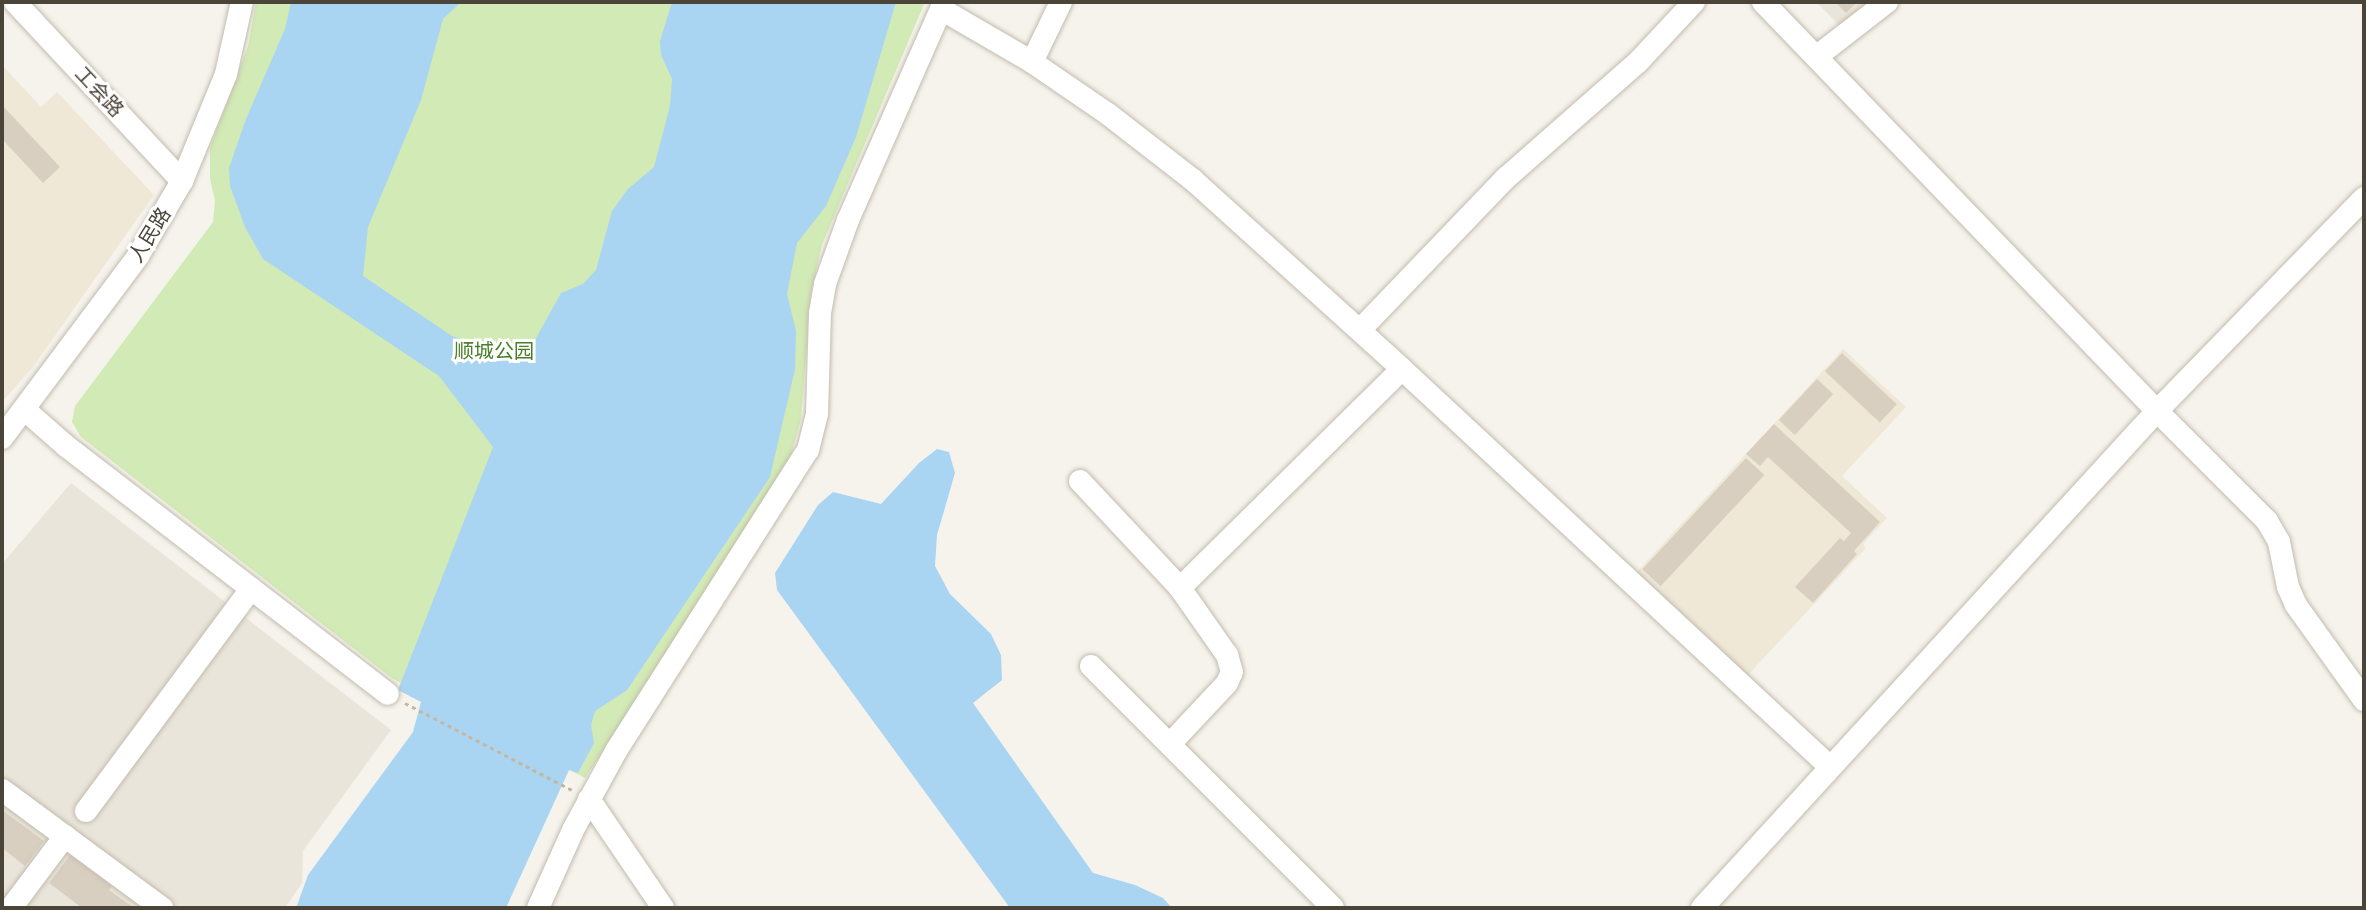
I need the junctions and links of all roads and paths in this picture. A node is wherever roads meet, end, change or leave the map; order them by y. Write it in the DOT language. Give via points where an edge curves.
graph roads {
  1 [pos="15,2"];
  2 [pos="242,2"];
  3 [pos="1061,2"];
  4 [pos="1694,2"];
  5 [pos="1763,2"];
  6 [pos="1887,2"];
  7 [pos="942,6"];
  8 [pos="1816,57"];
  9 [pos="1032,62"];
  10 [pos="182,181"];
  11 [pos="2364,198"];
  12 [pos="1360,330"];
  13 [pos="1402,369"];
  14 [pos="25,410"];
  15 [pos="2157,411"];
  16 [pos="2,438"];
  17 [pos="1080,481"];
  18 [pos="1180,588"];
  19 [pos="251,589"];
  20 [pos="1091,666"];
  21 [pos="388,694"];
  22 [pos="2364,700"];
  23 [pos="1170,744"];
  24 [pos="1830,767"];
  25 [pos="2,790"];
  26 [pos="589,799"];
  27 [pos="86,811"];
  28 [pos="65,836"];
  29 [pos="11,908"];
  30 [pos="162,908"];
  31 [pos="538,908"];
  32 [pos="663,908"];
  33 [pos="1333,908"];
  34 [pos="1702,908"];
  1 -- 10 [label="street, 工会路"];
  2 -- 10 [label="street, 人民路" via="226,74"];
  3 -- 9 [label="street"];
  4 -- 12 [label="street" via="1638,62 1506,178"];
  5 -- 8 [label="street"];
  6 -- 8 [label="street"];
  7 -- 9 [label="street"];
  7 -- 26 [label="street" via="825,284 817,414 808,450"];
  8 -- 15 [label="street"];
  9 -- 12 [label="street" via="1193,180"];
  10 -- 14 [label="street, 人民路" via="138,256"];
  11 -- 15 [label="street"];
  12 -- 13 [label="street"];
  13 -- 18 [label="street"];
  13 -- 24 [label="street"];
  14 -- 16 [label="street, 人民路"];
  14 -- 19 [label="street"];
  15 -- 22 [label="street" via="2267,521 2279,542 2296,605"];
  15 -- 24 [label="street"];
  17 -- 18 [label="street"];
  18 -- 23 [label="street" via="1227,655 1232,672"];
  19 -- 21 [label="street"];
  19 -- 27 [label="street"];
  20 -- 23 [label="street"];
  21 -- 26 [label="path"];
  23 -- 33 [label="street"];
  24 -- 34 [label="street"];
  25 -- 28 [label="street"];
  26 -- 31 [label="street"];
  26 -- 32 [label="street"];
  28 -- 29 [label="street"];
  28 -- 30 [label="street"];
}
